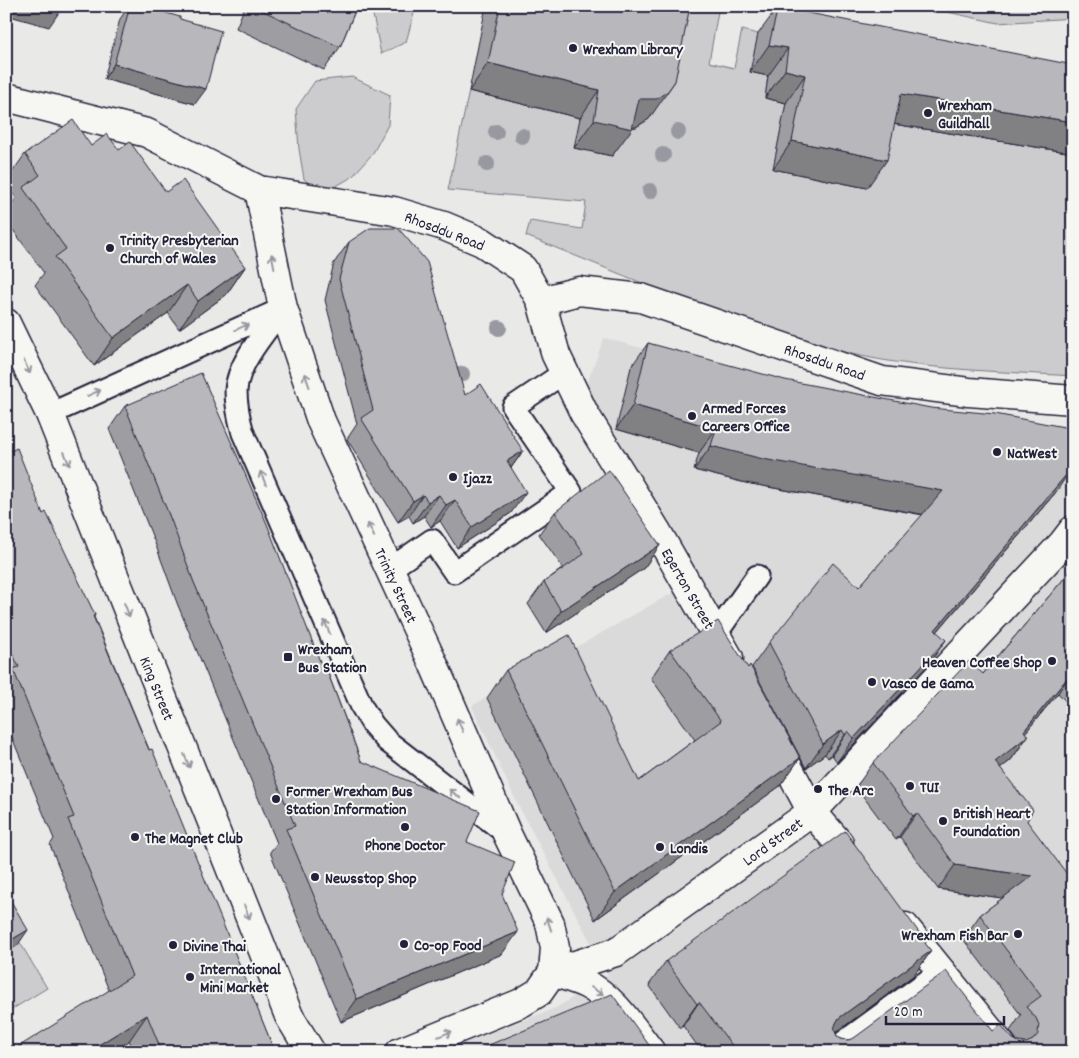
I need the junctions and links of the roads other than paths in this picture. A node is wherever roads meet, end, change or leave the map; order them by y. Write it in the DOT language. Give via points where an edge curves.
graph roads {
  1 [pos="6,97"];
  2 [pos="259,190"];
  3 [pos="541,301"];
  4 [pos="283,308"];
  5 [pos="6,323"];
  6 [pos="564,372"];
  7 [pos="1073,400"];
  8 [pos="50,414"];
  9 [pos="1073,530"];
  10 [pos="390,569"];
  11 [pos="757,576"];
  12 [pos="716,634"];
  13 [pos="742,680"];
  14 [pos="763,720"];
  15 [pos="812,812"];
  16 [pos="507,834"];
  17 [pos="856,866"];
  18 [pos="892,910"];
  19 [pos="941,971"];
  20 [pos="553,972"];
  21 [pos="415,1049"];
  22 [pos="311,1052"];
  23 [pos="651,1052"];
  24 [pos="830,1052"];
  25 [pos="1007,1052"];
  1 -- 2 [label="street, Rhosddu Road" via="147,133"];
  2 -- 3 [label="street, Rhosddu Road" via="394,211 444,226 482,242 523,269"];
  4 -- 2 [label="street, Trinity Street, one-way"];
  3 -- 6 [label="street, Egerton Street"];
  3 -- 7 [label="street, Rhosddu Road" via="579,291 642,298 882,381"];
  8 -- 4 [label="lane, one-way"];
  10 -- 4 [label="street, Trinity Street, one-way" via="321,421"];
  16 -- 4 [label="lane, one-way" via="388,741 373,725 362,707 247,442 238,413 236,390 242,368 254,347"];
  5 -- 8 [label="street, King Street, one-way"];
  6 -- 10 [label="lane" via="513,407 572,492 454,572 432,540"];
  6 -- 12 [label="street, Egerton Street" via="584,413"];
  8 -- 22 [label="street, King Street, one-way" via="289,1016"];
  9 -- 15 [label="street, Lord Street"];
  16 -- 10 [label="street, Trinity Street, one-way"];
  11 -- 12 [label="lane"];
  12 -- 13 [label="street, Egerton Street"];
  14 -- 15 [label="street"];
  15 -- 17 [label="street"];
  15 -- 20 [label="street, Lord Street" via="616,952"];
  20 -- 16 [label="street, Trinity Street, one-way" via="555,948 550,923"];
  18 -- 19 [label="street"];
  19 -- 24 [label="lane"];
  19 -- 25 [label="street"];
  21 -- 20 [label="street, one-way" via="521,1003 539,992"];
  20 -- 23 [label="street, one-way" via="604,996"];
}
